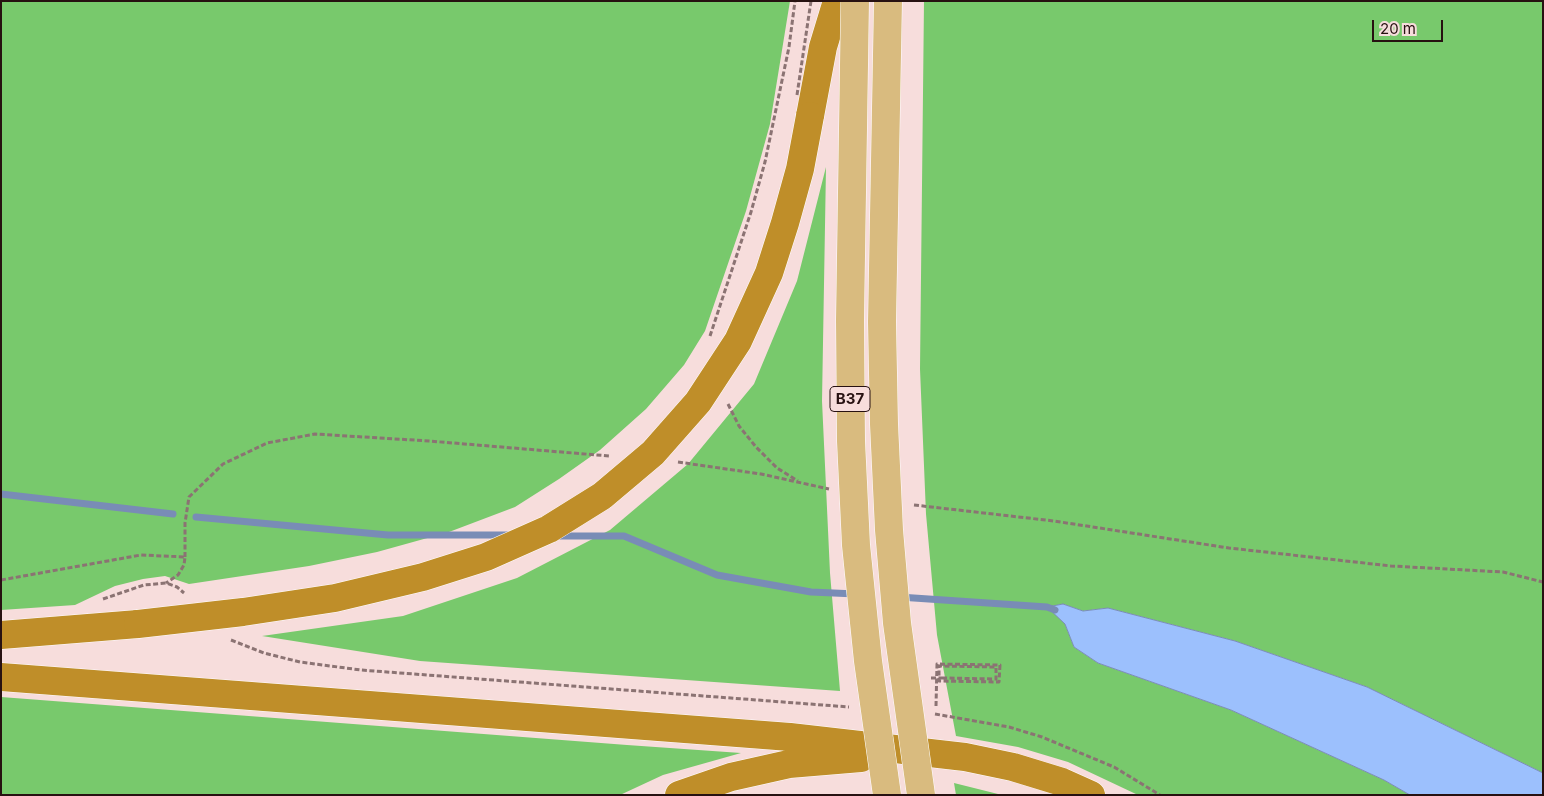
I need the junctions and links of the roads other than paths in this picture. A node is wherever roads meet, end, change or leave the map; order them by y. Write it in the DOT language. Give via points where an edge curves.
graph roads {
  1 [pos="837,1"];
  2 [pos="855,1"];
  3 [pos="888,1"];
  4 [pos="1,635"];
  5 [pos="1,677"];
  6 [pos="965,757"];
  7 [pos="679,795"];
  8 [pos="887,795"];
  9 [pos="921,795"];
  10 [pos="1091,795"];
  1 -- 4 [label="highway, bridge" via="823,47 800,170 769,273 738,341 698,402 653,453 602,496 549,529 486,557 423,577 335,598 138,624"];
  2 -- 8 [label="main road, B37, bridge" via="851,441 856,545"];
  3 -- 9 [label="main road, B37, bridge" via="882,322 884,424 897,623"];
  5 -- 6 [label="highway" via="651,725"];
  6 -- 7 [label="highway" via="849,758 789,764 731,777"];
  6 -- 10 [label="highway" via="1013,767"];
}
